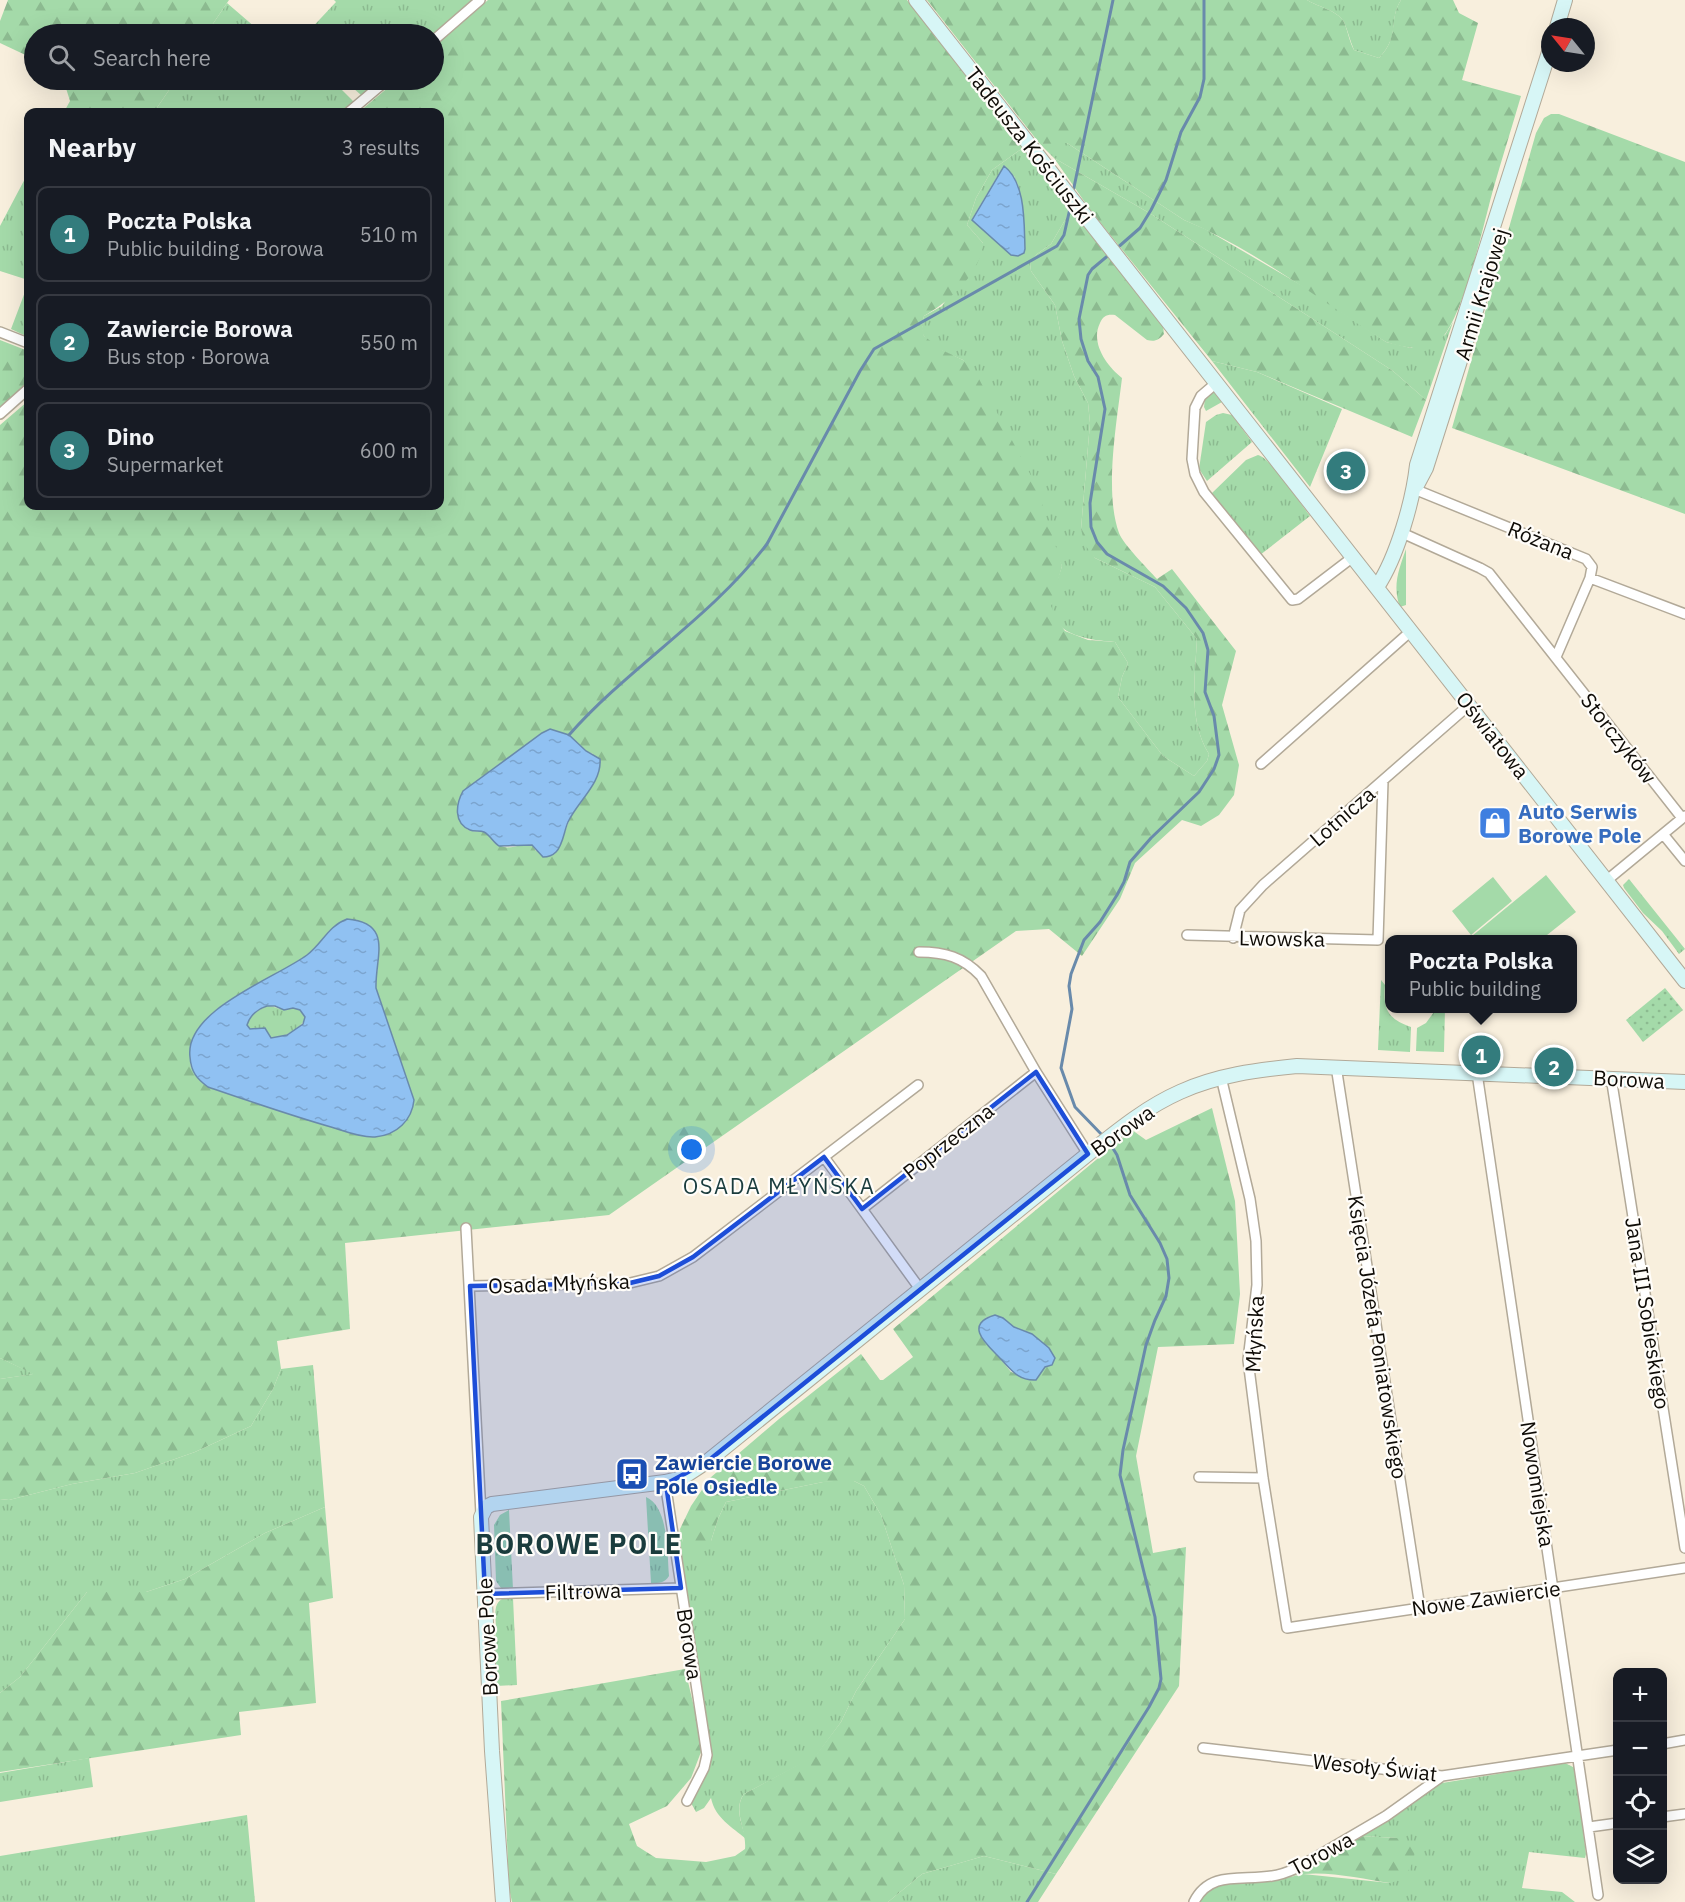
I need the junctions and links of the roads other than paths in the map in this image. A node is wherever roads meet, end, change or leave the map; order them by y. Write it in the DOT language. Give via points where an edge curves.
graph roads {
  1 [pos="480,0"];
  2 [pos="916,0"];
  3 [pos="1565,0"];
  4 [pos="1560,18"];
  5 [pos="444,31"];
  6 [pos="1544,72"];
  7 [pos="375,90"];
  8 [pos="354,108"];
  9 [pos="1144,290"];
  10 [pos="0,332"];
  11 [pos="24,341"];
  12 [pos="1215,384"];
  13 [pos="24,393"];
  14 [pos="0,414"];
  15 [pos="1414,489"];
  16 [pos="1400,532"];
  17 [pos="1353,557"];
  18 [pos="1590,578"];
  19 [pos="1377,587"];
  20 [pos="1685,614"];
  21 [pos="1411,632"];
  22 [pos="1556,657"];
  23 [pos="1469,705"];
  24 [pos="1261,764"];
  25 [pos="1383,781"];
  26 [pos="1684,817"];
  27 [pos="1663,834"];
  28 [pos="1685,861"];
  29 [pos="1606,880"];
  30 [pos="1186,935"];
  31 [pos="1233,938"];
  32 [pos="919,952"];
  33 [pos="1685,981"];
  34 [pos="1336,1066"];
  35 [pos="1036,1072"];
  36 [pos="1477,1073"];
  37 [pos="1221,1077"];
  38 [pos="1611,1077"];
  39 [pos="1685,1082"];
  40 [pos="918,1085"];
  41 [pos="1093,1150"];
  42 [pos="824,1157"];
  43 [pos="862,1209"];
  44 [pos="466,1228"];
  45 [pos="470,1286"];
  46 [pos="920,1289"];
  47 [pos="1199,1477"];
  48 [pos="1263,1478"];
  49 [pos="665,1482"];
  50 [pos="481,1517"];
  51 [pos="1685,1548"];
  52 [pos="1685,1568"];
  53 [pos="681,1588"];
  54 [pos="1554,1588"];
  55 [pos="485,1594"];
  56 [pos="1420,1608"];
  57 [pos="1287,1628"];
  58 [pos="1685,1740"];
  59 [pos="1667,1742"];
  60 [pos="1203,1748"];
  61 [pos="1613,1751"];
  62 [pos="1577,1756"];
  63 [pos="1442,1776"];
  64 [pos="687,1801"];
  65 [pos="1685,1814"];
  66 [pos="1667,1816"];
  67 [pos="1613,1824"];
  68 [pos="1589,1827"];
  69 [pos="1598,1895"];
  70 [pos="503,1902"];
  71 [pos="1194,1902"];
  1 -- 5 [label="street"];
  2 -- 9 [label="street, Tadeusza Kościuszki"];
  3 -- 4 [label="street"];
  6 -- 15 [label="street, Armii Krajowej" via="1420,454"];
  7 -- 8 [label="street"];
  9 -- 12 [label="street, Oświatowa"];
  10 -- 11 [label="street"];
  12 -- 17 [label="street, Oświatowa"];
  12 -- 17 [label="street" via="1201,396 1195,408 1192,459 1198,482 1211,501 1292,600"];
  13 -- 14 [label="street"];
  15 -- 16 [label="street, Armii Krajowej"];
  15 -- 18 [label="street, Różana" via="1586,559 1592,567"];
  16 -- 19 [label="street, Armii Krajowej" via="1390,565"];
  16 -- 22 [label="street, Storczyków" via="1489,573"];
  17 -- 19 [label="street, Oświatowa"];
  18 -- 20 [label="street, Różana"];
  18 -- 22 [label="street"];
  19 -- 21 [label="street, Oświatowa"];
  21 -- 23 [label="street, Oświatowa"];
  21 -- 24 [label="street"];
  22 -- 26 [label="street, Storczyków"];
  23 -- 25 [label="street, Lotnicza"];
  23 -- 29 [label="street, Oświatowa"];
  25 -- 31 [label="street, Lotnicza" via="1263,885 1240,910"];
  25 -- 31 [label="street, Lwowska" via="1378,940"];
  26 -- 27 [label="street"];
  27 -- 28 [label="street"];
  27 -- 29 [label="street"];
  29 -- 33 [label="street, Oświatowa"];
  30 -- 31 [label="street, Lwowska"];
  32 -- 35 [label="street" via="953,956 981,976"];
  34 -- 36 [label="street, Borowa"];
  34 -- 37 [label="street, Borowa" via="1297,1066"];
  34 -- 56 [label="street, Księcia Józefa Poniatowskiego"];
  35 -- 41 [label="street"];
  35 -- 43 [label="street, Poprzeczna"];
  36 -- 38 [label="street, Borowa"];
  36 -- 54 [label="street, Nowomiejska"];
  37 -- 41 [label="street, Borowa" via="1180,1092 1137,1116"];
  37 -- 48 [label="street, Młyńska" via="1256,1241 1257,1285 1248,1360"];
  38 -- 39 [label="street, Borowa"];
  38 -- 51 [label="street, Jana III Sobieskiego"];
  40 -- 42 [label="street, Osada Młyńska"];
  41 -- 46 [label="street, Borowa"];
  42 -- 43 [label="street"];
  42 -- 45 [label="street, Osada Młyńska" via="693,1257 658,1276 630,1283"];
  43 -- 46 [label="street"];
  44 -- 45 [label="street, Borowe Pole"];
  45 -- 50 [label="street, Borowe Pole"];
  46 -- 49 [label="street, Borowa" via="708,1461 682,1478"];
  47 -- 48 [label="street"];
  48 -- 57 [label="street, Młyńska"];
  49 -- 50 [label="street, Borowa" via="492,1504 484,1508"];
  49 -- 53 [label="street, Borowa"];
  50 -- 55 [label="street, Borowe Pole"];
  52 -- 54 [label="street, Nowe Zawiercie"];
  53 -- 55 [label="street, Filtrowa"];
  53 -- 64 [label="street, Borowa" via="707,1755"];
  54 -- 56 [label="street, Nowe Zawiercie"];
  54 -- 62 [label="street, Nowomiejska"];
  55 -- 70 [label="street, Borowe Pole"];
  56 -- 57 [label="street, Nowe Zawiercie"];
  58 -- 59 [label="street"];
  60 -- 63 [label="street, Wesoły Świat"];
  61 -- 62 [label="street, Wesoły Świat"];
  62 -- 63 [label="street, Wesoły Świat"];
  62 -- 68 [label="street, Nowomiejska"];
  63 -- 71 [label="street, Torowa" via="1386,1816 1299,1867 1272,1876 1218,1880 1208,1884"];
  65 -- 66 [label="street"];
  67 -- 68 [label="street"];
  68 -- 69 [label="street, Nowomiejska"];
}
